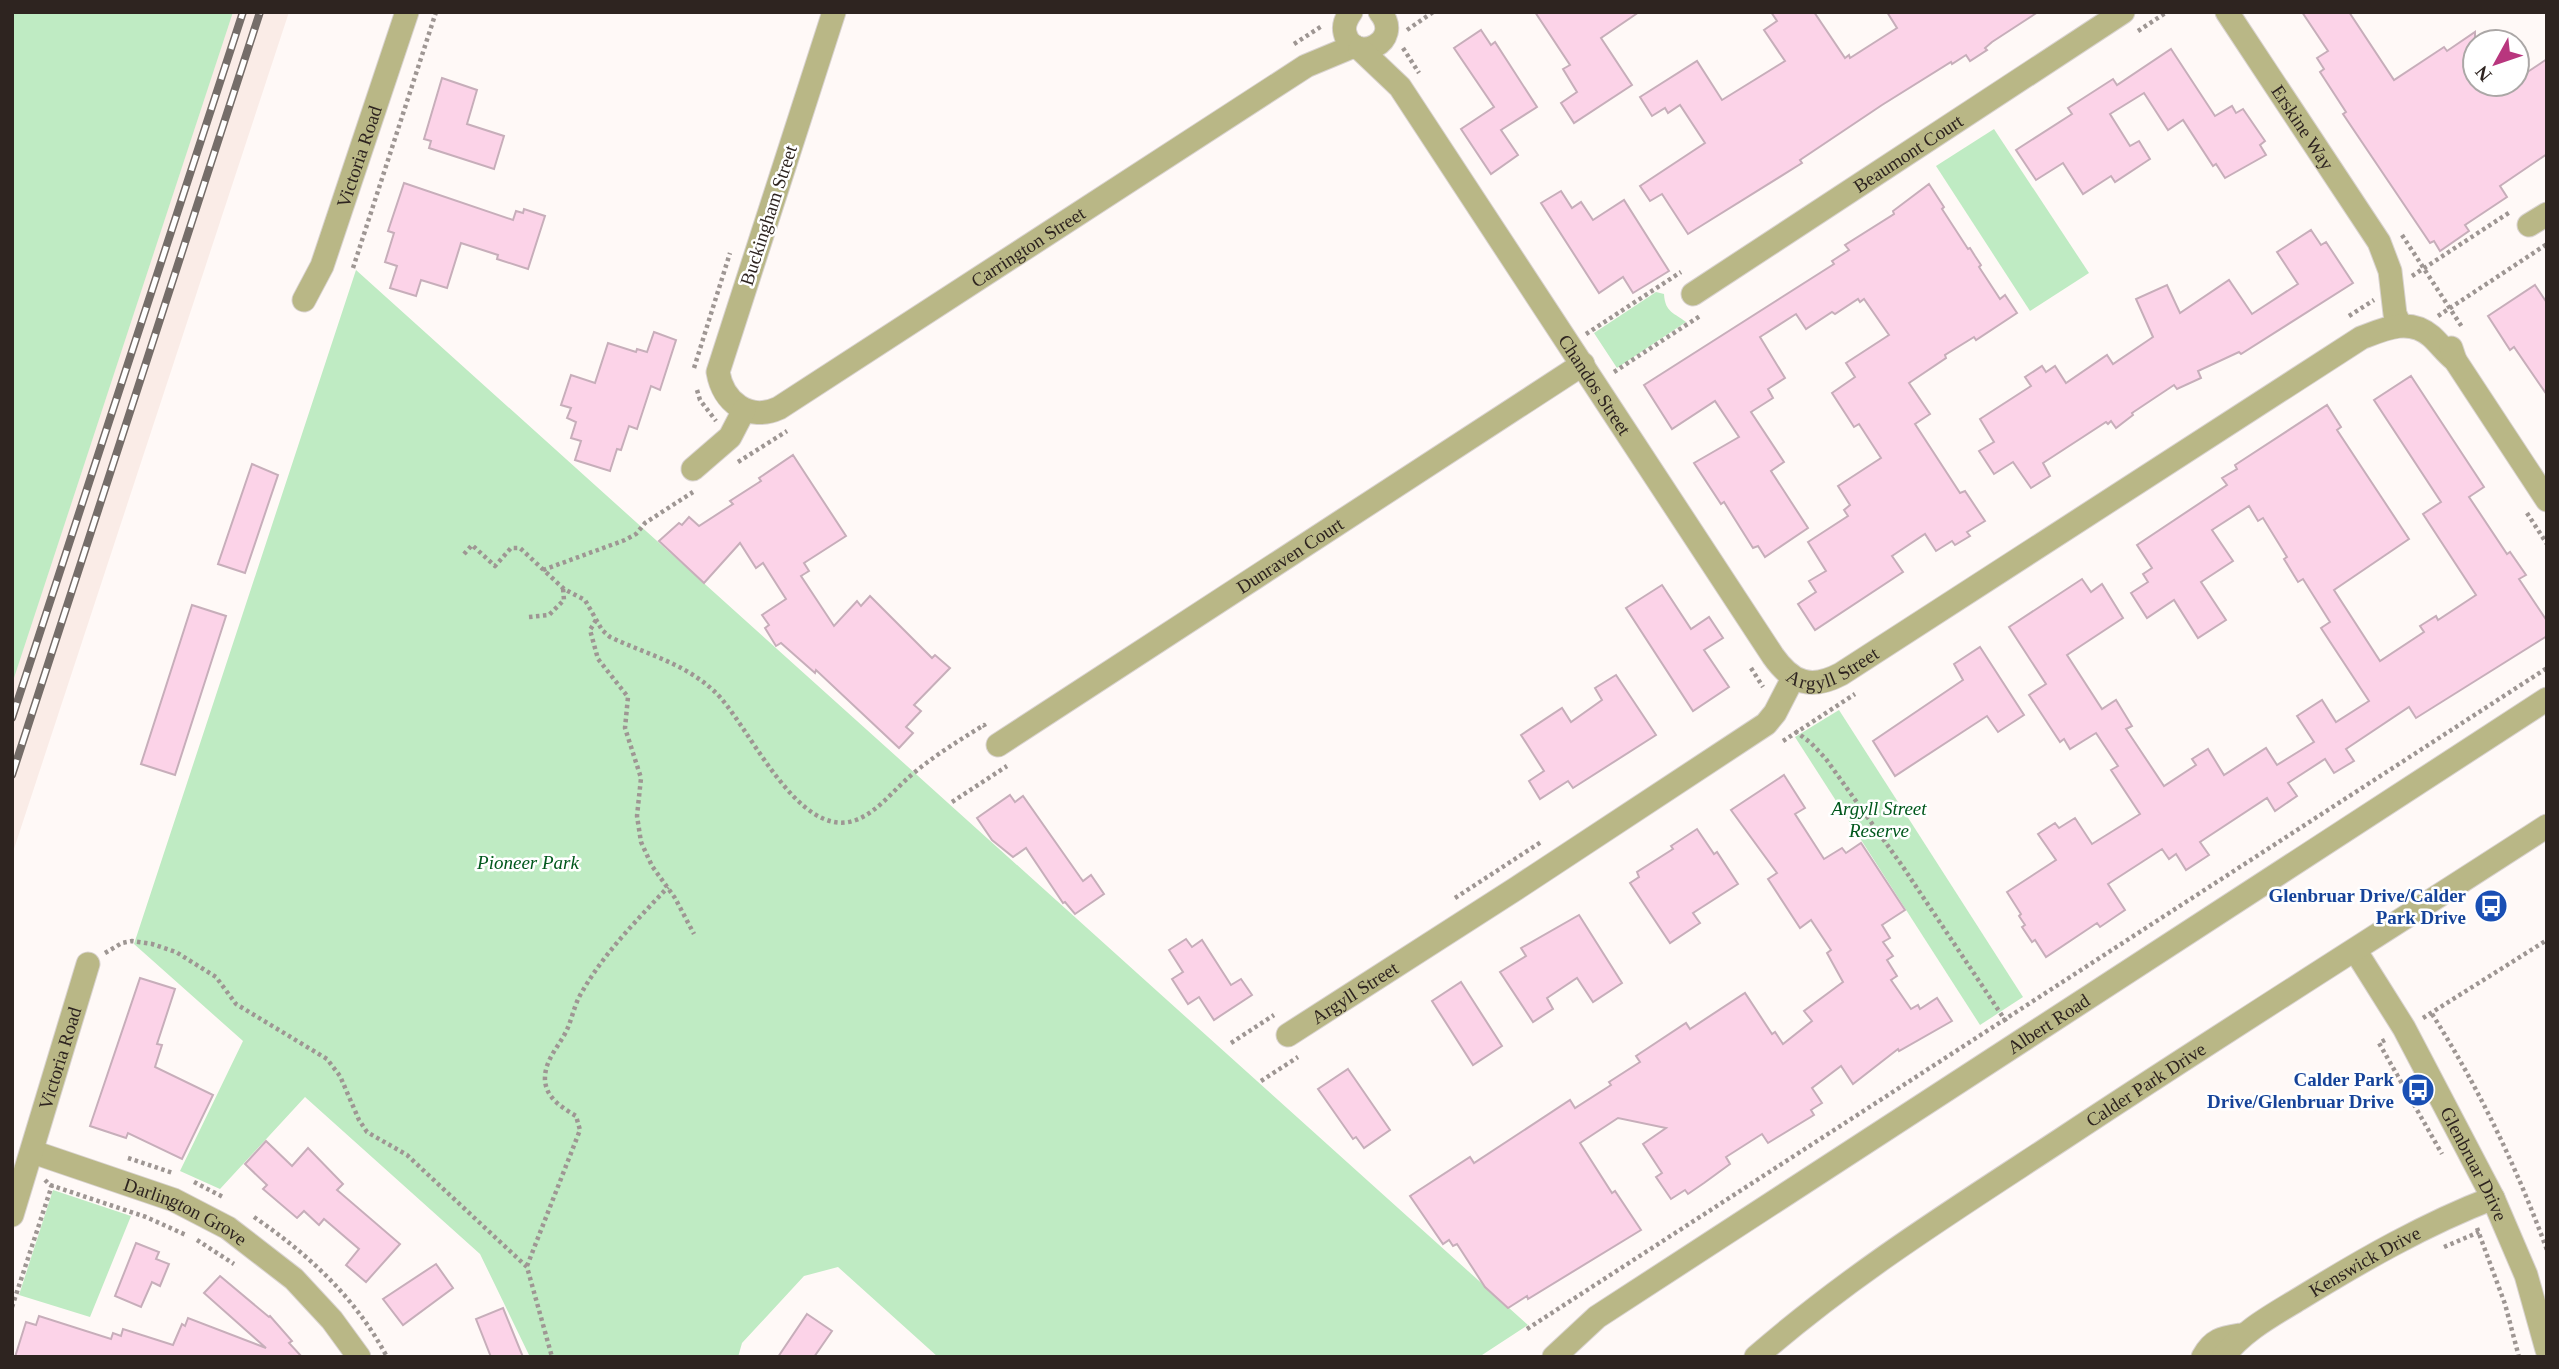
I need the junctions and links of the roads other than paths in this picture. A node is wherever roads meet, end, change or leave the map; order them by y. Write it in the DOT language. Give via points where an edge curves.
graph roads {
  1 [pos="407,12"];
  2 [pos="834,12"];
  3 [pos="2123,12"];
  4 [pos="2227,12"];
  5 [pos="1389,21"];
  6 [pos="1346,26"];
  7 [pos="1400,88"];
  8 [pos="2379,242"];
  9 [pos="1693,294"];
  10 [pos="304,300"];
  11 [pos="2400,317"];
  12 [pos="1583,364"];
  13 [pos="744,410"];
  14 [pos="693,474"];
  15 [pos="2547,500"];
  16 [pos="1793,678"];
  17 [pos="2547,699"];
  18 [pos="998,745"];
  19 [pos="2547,826"];
  20 [pos="2355,950"];
  21 [pos="88,964"];
  22 [pos="1288,1035"];
  23 [pos="33,1152"];
  24 [pos="2493,1198"];
  25 [pos="12,1215"];
  26 [pos="2241,1335"];
  27 [pos="2547,1350"];
  28 [pos="359,1357"];
  29 [pos="1553,1357"];
  30 [pos="1756,1357"];
  31 [pos="2203,1357"];
  32 [pos="2223,1357"];
  1 -- 10 [label="street, Victoria Road" via="322,266"];
  2 -- 13 [label="street, Buckingham Street" via="718,372 726,396"];
  3 -- 9 [label="street, Beaumont Court"];
  4 -- 8 [label="street, Erskine Way"];
  5 -- 6 [label="street, Carrington Street" via="1374,48"];
  5 -- 7 [label="street" via="1390,55"];
  6 -- 7 [label="street"];
  6 -- 13 [label="street, Carrington Street" via="1306,66 779,408 760,414"];
  7 -- 12 [label="street, Chandos Street"];
  8 -- 11 [label="street, Erskine Way"];
  8 -- 11 [label="street, Erskine Way" via="2401,266 2407,296"];
  11 -- 15 [label="street" via="2426,332 2455,360"];
  11 -- 16 [label="street, Argyll Street" via="1841,674 1814,683"];
  12 -- 16 [label="street, Chandos Street" via="1773,656"];
  12 -- 18 [label="street, Dunraven Court"];
  13 -- 14 [label="street" via="730,437"];
  16 -- 22 [label="street, Argyll Street" via="1766,724"];
  17 -- 29 [label="street, Albert Road" via="1597,1317"];
  19 -- 20 [label="street, Calder Park Drive"];
  20 -- 24 [label="street, Glenbruar Drive" via="2404,1028"];
  20 -- 30 [label="street, Calder Park Drive" via="1882,1258 1819,1303"];
  21 -- 23 [label="street, Victoria Road"];
  23 -- 25 [label="street"];
  23 -- 28 [label="street, Darlington Grove" via="174,1200 228,1228 294,1279"];
  24 -- 26 [label="street, Kenswick Drive" via="2362,1260"];
  24 -- 27 [label="street, Glenbruar Drive" via="2526,1275"];
  26 -- 31 [label="street, Kenswick Drive" via="2209,1345"];
  26 -- 32 [label="street, Kenswick Drive"];
}
